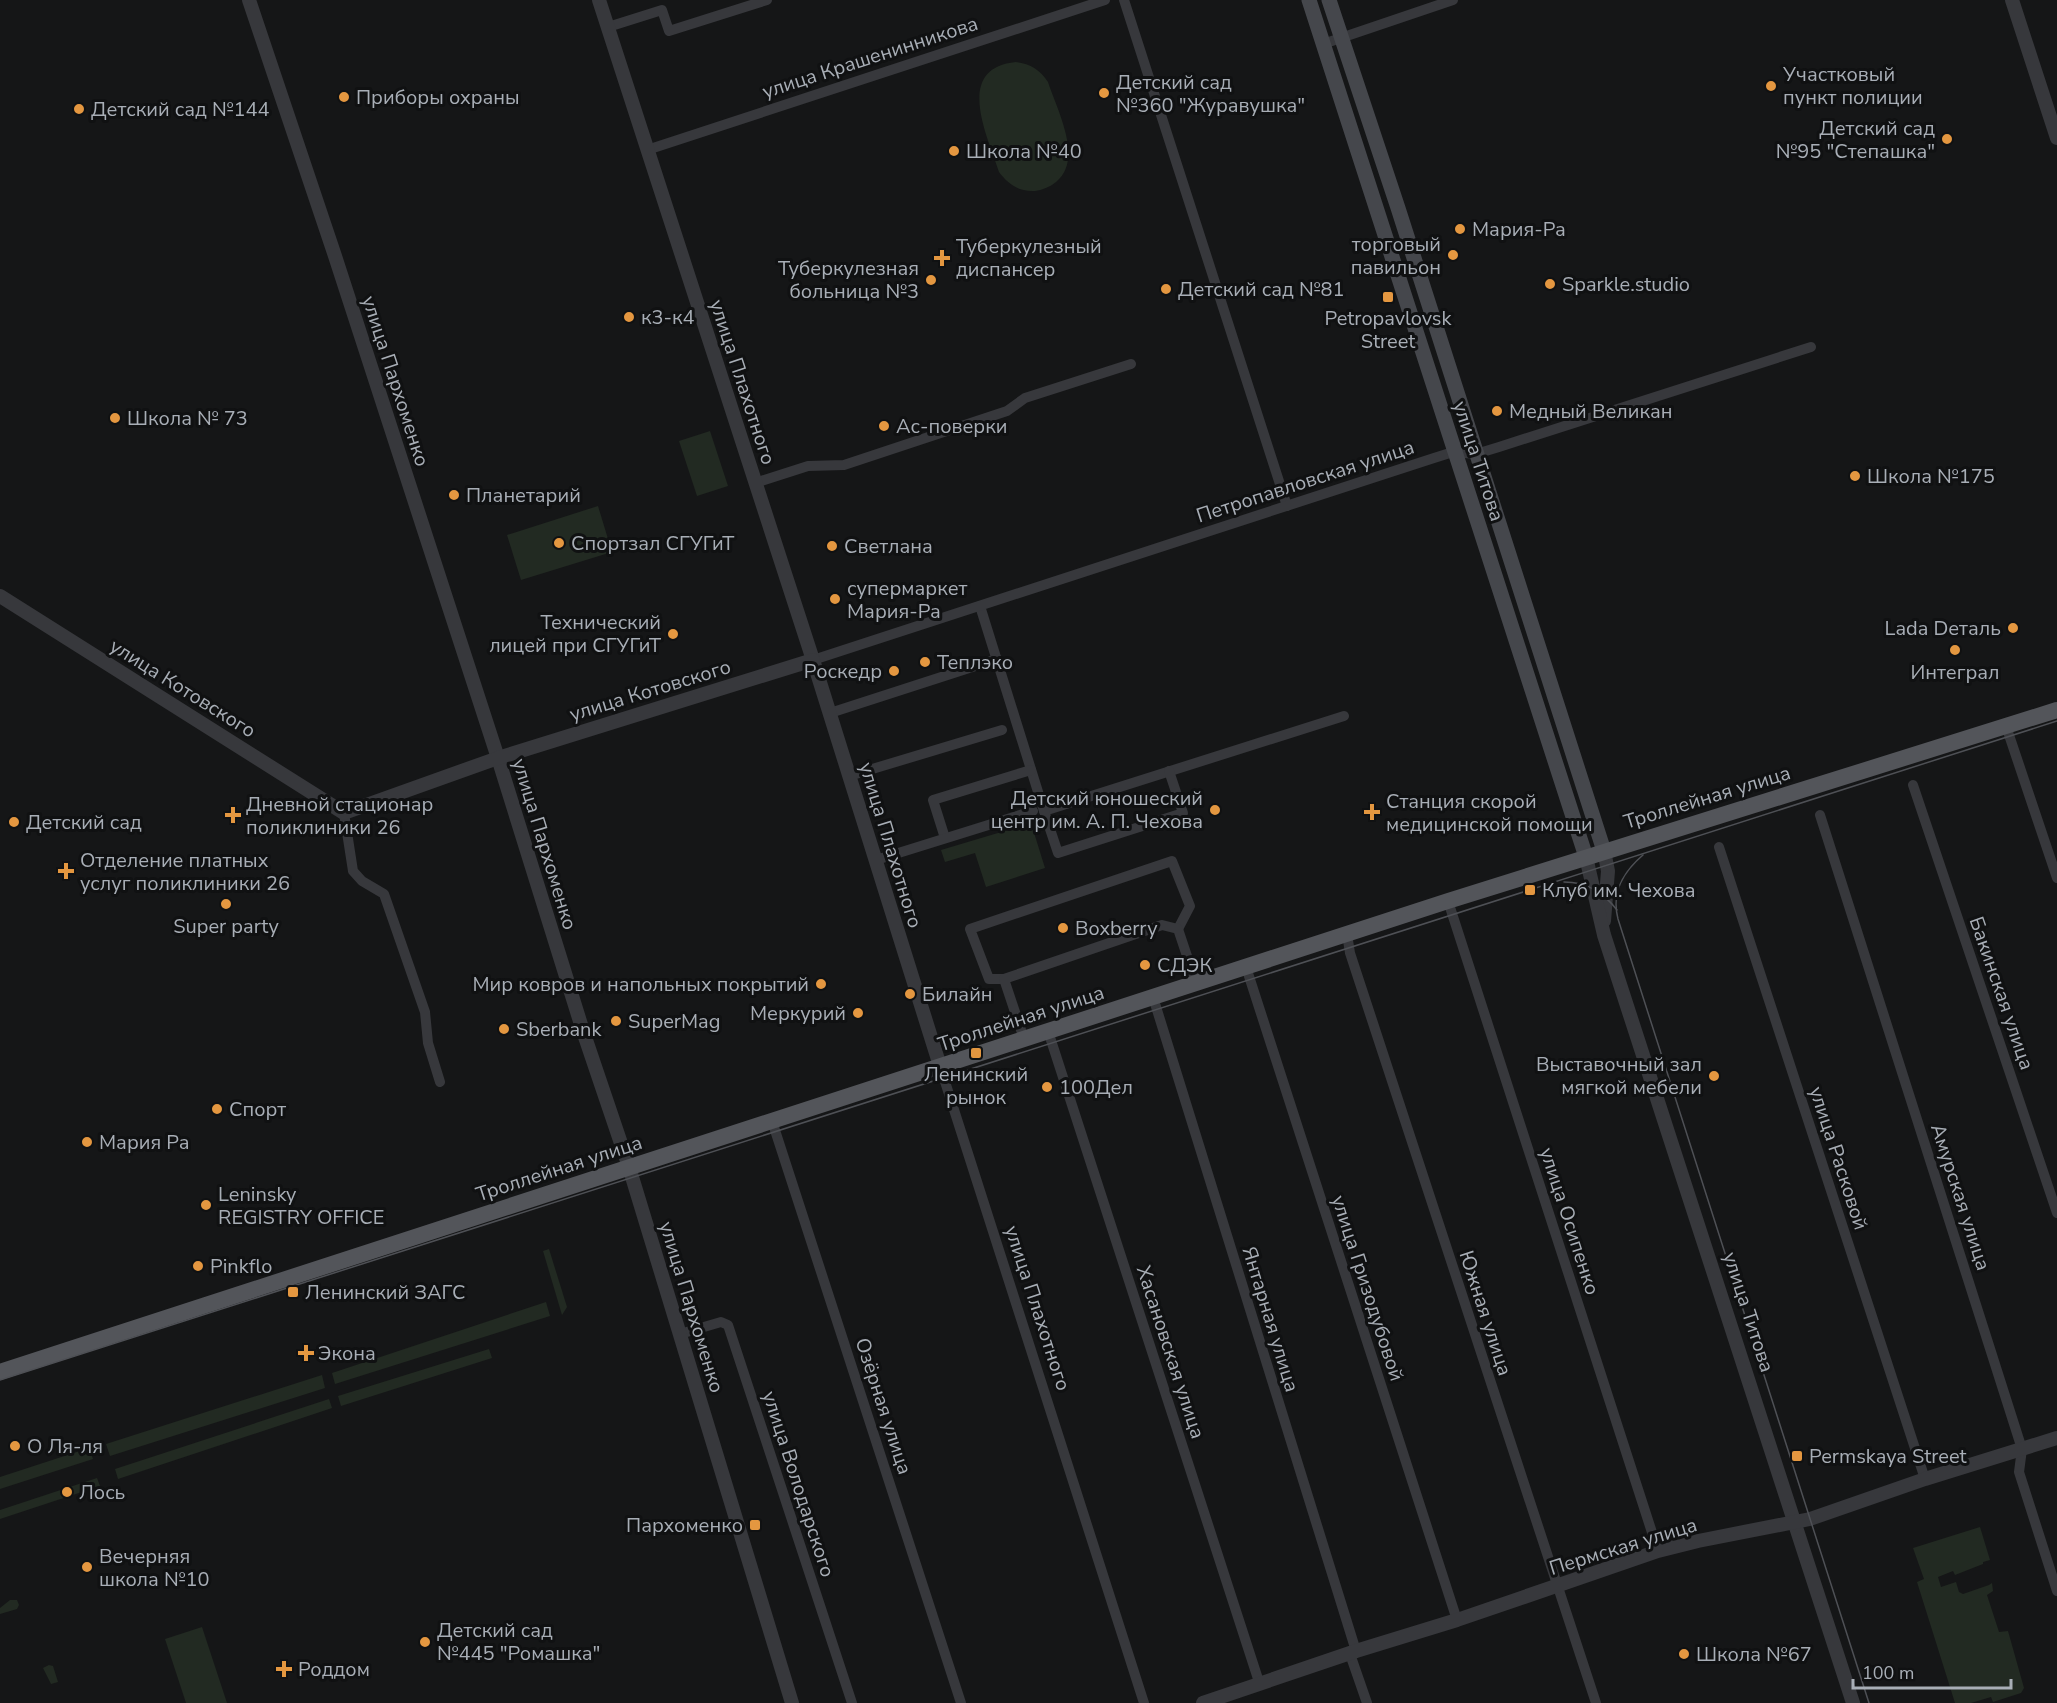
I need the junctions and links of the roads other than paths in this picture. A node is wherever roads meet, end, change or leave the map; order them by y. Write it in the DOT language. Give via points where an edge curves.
graph roads {
  1 [pos="249,0"];
  2 [pos="599,0"];
  3 [pos="767,0"];
  4 [pos="1105,0"];
  5 [pos="1124,0"];
  6 [pos="1309,0"];
  7 [pos="1329,0"];
  8 [pos="1453,0"];
  9 [pos="2012,0"];
  10 [pos="608,27"];
  11 [pos="1341,37"];
  12 [pos="1323,44"];
  13 [pos="2057,138"];
  14 [pos="647,150"];
  15 [pos="1810,348"];
  16 [pos="1131,364"];
  17 [pos="1454,452"];
  18 [pos="1476,453"];
  19 [pos="755,483"];
  20 [pos="1287,506"];
  21 [pos="0,596"];
  22 [pos="980,606"];
  23 [pos="997,659"];
  24 [pos="813,660"];
  25 [pos="2057,710"];
  26 [pos="830,713"];
  27 [pos="1344,716"];
  28 [pos="2006,726"];
  29 [pos="1002,730"];
  30 [pos="498,758"];
  31 [pos="1032,770"];
  32 [pos="1170,771"];
  33 [pos="849,776"];
  34 [pos="1913,785"];
  35 [pos="1039,811"];
  36 [pos="344,813"];
  37 [pos="1820,815"];
  38 [pos="945,838"];
  39 [pos="1719,847"];
  40 [pos="1604,851"];
  41 [pos="1586,857"];
  42 [pos="876,860"];
  43 [pos="2057,878"];
  44 [pos="1448,901"];
  45 [pos="1178,929"];
  46 [pos="1347,934"];
  47 [pos="1604,935"];
  48 [pos="1246,967"];
  49 [pos="1004,979"];
  50 [pos="1196,983"];
  51 [pos="1153,997"];
  52 [pos="1048,1031"];
  53 [pos="1024,1039"];
  54 [pos="940,1066"];
  55 [pos="440,1082"];
  56 [pos="772,1120"];
  57 [pos="629,1167"];
  58 [pos="2057,1213"];
  59 [pos="680,1334"];
  60 [pos="0,1372"];
  61 [pos="2057,1438"];
  62 [pos="2022,1449"];
  63 [pos="1925,1479"];
  64 [pos="1795,1522"];
  65 [pos="1658,1551"];
  66 [pos="1557,1587"];
  67 [pos="2057,1591"];
  68 [pos="1457,1620"];
  69 [pos="1353,1652"];
  70 [pos="1260,1685"];
  71 [pos="792,1703"];
  72 [pos="852,1703"];
  73 [pos="961,1703"];
  74 [pos="1144,1703"];
  75 [pos="1203,1703"];
  76 [pos="1367,1703"];
  77 [pos="1596,1703"];
  78 [pos="1853,1703"];
  1 -- 30 [label="street, улица Пархоменко"];
  2 -- 10 [label="street, улица Плахотного"];
  3 -- 10 [label="street" via="669,31 662,10"];
  4 -- 14 [label="street, улица Крашенинникова"];
  5 -- 20 [label="street"];
  6 -- 12 [label="main road, улица Титова"];
  7 -- 11 [label="main road, улица Титова"];
  8 -- 11 [label="street"];
  9 -- 13 [label="street"];
  10 -- 14 [label="street, улица Плахотного"];
  11 -- 12 [label="street"];
  11 -- 18 [label="main road, улица Титова"];
  12 -- 17 [label="main road, улица Титова"];
  14 -- 19 [label="street, улица Плахотного"];
  15 -- 18 [label="street, Петропавловская улица"];
  16 -- 19 [label="street" via="1025,398 1007,411 844,465 808,466"];
  17 -- 18 [label="street, Петропавловская улица"];
  17 -- 20 [label="street, Петропавловская улица"];
  17 -- 41 [label="main road, улица Титова"];
  18 -- 40 [label="main road, улица Титова"];
  19 -- 24 [label="street, улица Плахотного"];
  20 -- 22 [label="street, Петропавловская улица"];
  21 -- 36 [label="street, улица Котовского"];
  22 -- 23 [label="street"];
  22 -- 24 [label="street, Петропавловская улица"];
  23 -- 26 [label="street"];
  23 -- 31 [label="street"];
  24 -- 26 [label="street, улица Плахотного"];
  24 -- 30 [label="street, улица Котовского"];
  25 -- 28 [label="main road, Троллейная улица"];
  26 -- 33 [label="street, улица Плахотного"];
  27 -- 32 [label="street"];
  28 -- 40 [label="main road, Троллейная улица"];
  28 -- 43 [label="street"];
  29 -- 33 [label="street"];
  30 -- 36 [label="street, улица Котовского"];
  30 -- 57 [label="street, улица Пархоменко"];
  31 -- 35 [label="street"];
  31 -- 38 [label="street" via="933,800"];
  32 -- 35 [label="street"];
  32 -- 35 [label="street" via="1183,813 1081,846 1058,853"];
  33 -- 42 [label="street, улица Плахотного"];
  34 -- 58 [label="street, Бакинская улица"];
  35 -- 38 [label="street"];
  36 -- 55 [label="street" via="353,870 362,881 384,894 425,1012 428,1043"];
  37 -- 62 [label="street, Амурская улица"];
  38 -- 42 [label="street"];
  39 -- 63 [label="street, улица Расковой"];
  40 -- 41 [label="main road, Троллейная улица"];
  40 -- 47 [label="street, улица Титова" via="1608,871"];
  41 -- 44 [label="main road, Троллейная улица"];
  41 -- 47 [label="street, улица Титова"];
  42 -- 54 [label="street, улица Плахотного"];
  44 -- 46 [label="main road, Троллейная улица"];
  44 -- 65 [label="street, улица Осипенко"];
  45 -- 49 [label="street" via="1162,925"];
  45 -- 49 [label="street" via="1190,906 1172,861 970,928 989,979"];
  45 -- 50 [label="street"];
  46 -- 48 [label="main road, Троллейная улица"];
  46 -- 66 [label="street, Южная улица" via="1353,965"];
  47 -- 64 [label="street, улица Титова"];
  48 -- 50 [label="main road, Троллейная улица"];
  48 -- 68 [label="street, улица Гризодубовой"];
  49 -- 53 [label="street"];
  50 -- 51 [label="main road, Троллейная улица"];
  51 -- 52 [label="main road, Троллейная улица"];
  51 -- 69 [label="street, Янтарная улица"];
  52 -- 53 [label="main road, Троллейная улица"];
  52 -- 70 [label="street, Хасановская улица"];
  53 -- 54 [label="main road, Троллейная улица"];
  54 -- 56 [label="main road, Троллейная улица"];
  54 -- 74 [label="street, улица Плахотного"];
  56 -- 57 [label="main road, Троллейная улица"];
  56 -- 73 [label="street, Озёрная улица"];
  57 -- 59 [label="street, улица Пархоменко"];
  57 -- 60 [label="main road, Троллейная улица"];
  59 -- 71 [label="street, улица Пархоменко"];
  59 -- 72 [label="street, улица Володарского" via="721,1322 728,1325"];
  61 -- 62 [label="street, Пермская улица"];
  62 -- 63 [label="street, Пермская улица"];
  62 -- 67 [label="street, Амурская улица" via="2019,1472"];
  63 -- 64 [label="street, Пермская улица"];
  64 -- 65 [label="street, Пермская улица"];
  64 -- 78 [label="street, улица Титова"];
  65 -- 66 [label="street, Пермская улица"];
  66 -- 68 [label="street, Пермская улица"];
  66 -- 77 [label="street, Южная улица"];
  68 -- 69 [label="street, Пермская улица"];
  69 -- 70 [label="street, Пермская улица"];
  69 -- 76 [label="street, Янтарная улица"];
  70 -- 75 [label="street, Пермская улица"];
}
